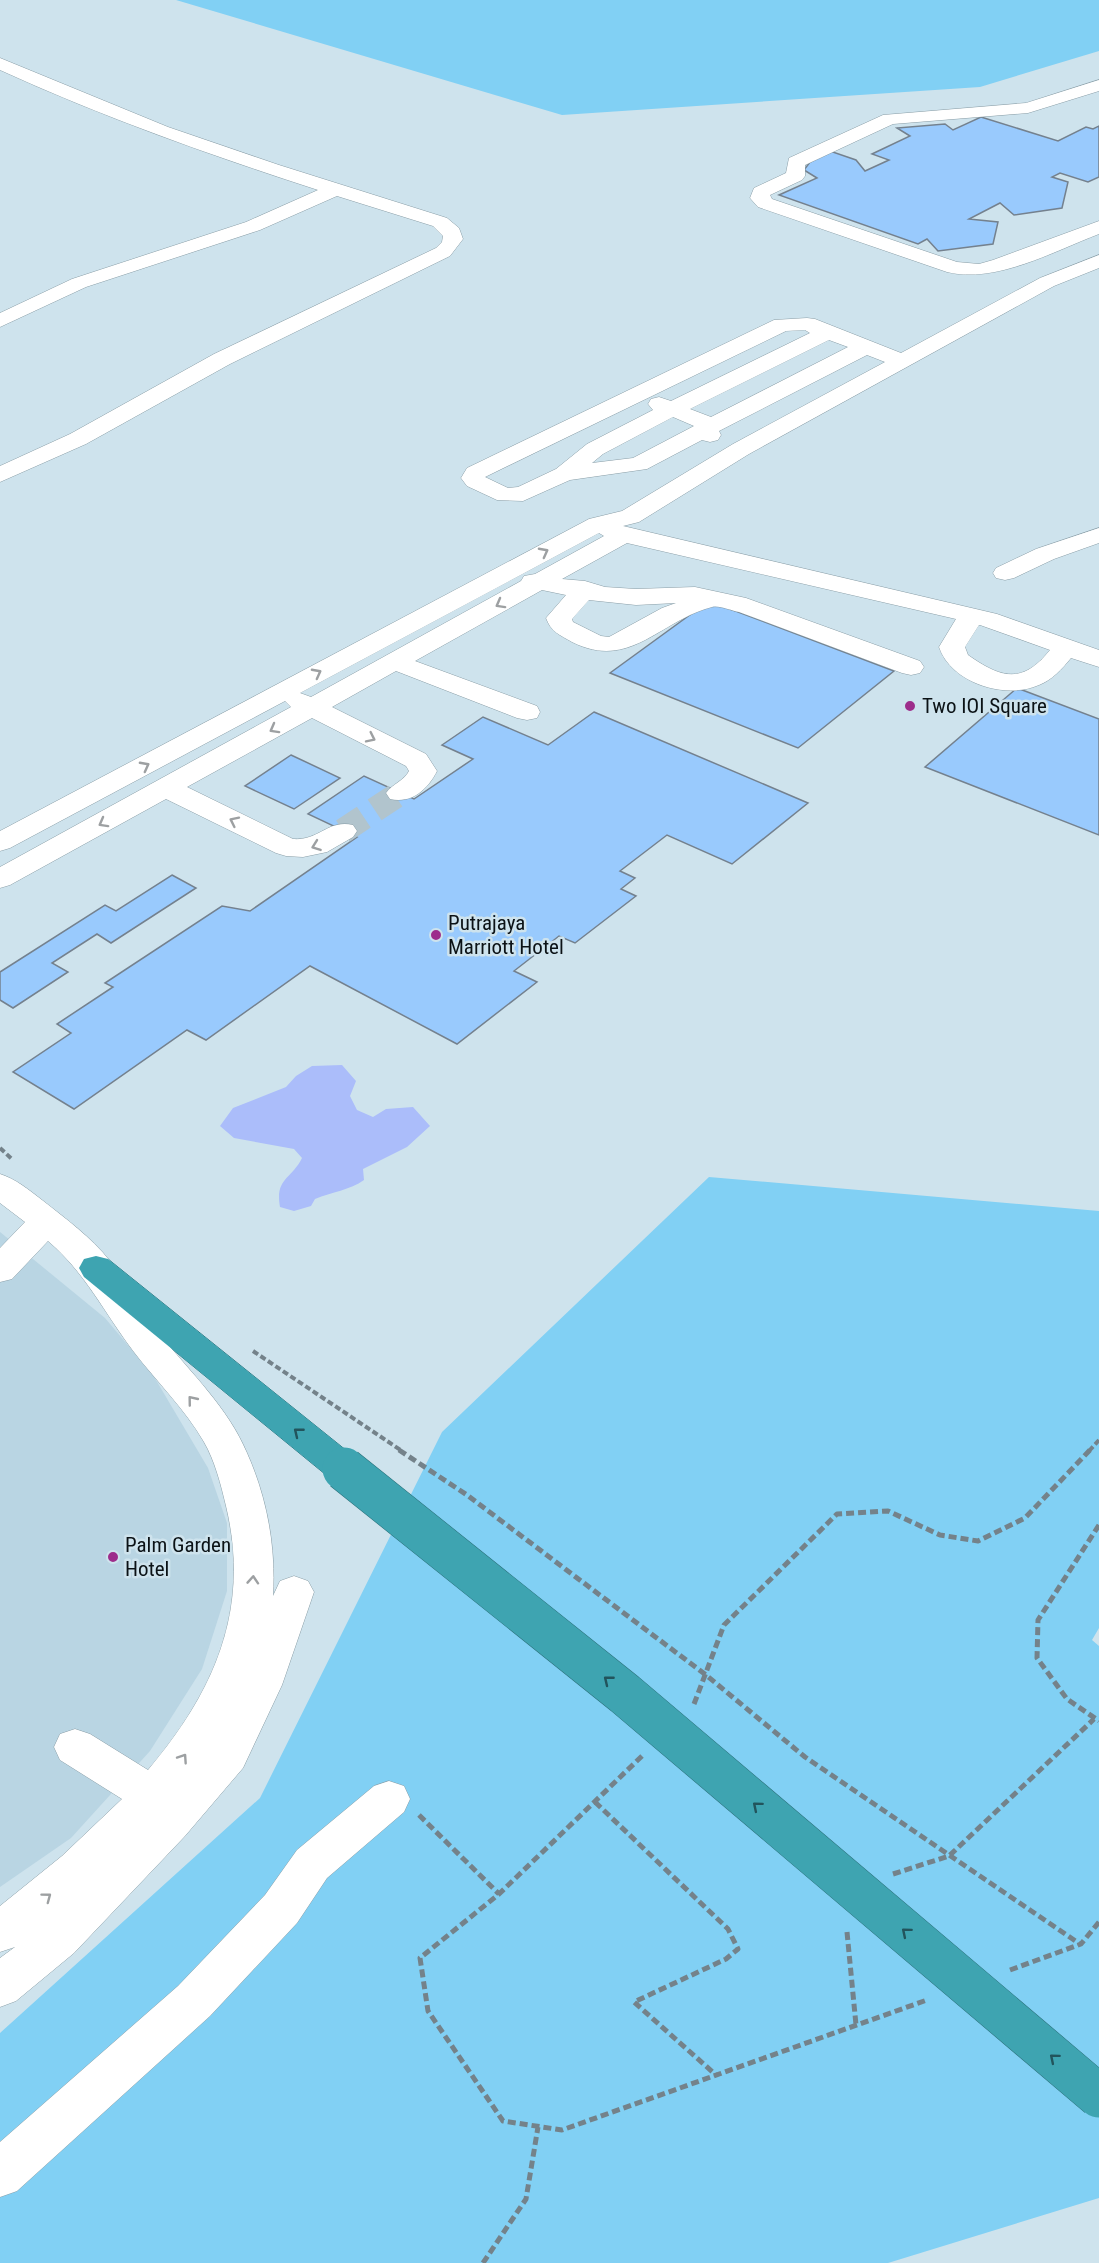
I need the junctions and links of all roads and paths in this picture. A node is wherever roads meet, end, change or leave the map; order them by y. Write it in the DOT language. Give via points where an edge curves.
graph roads {
  1 [pos="0,63"];
  2 [pos="1099,85"];
  3 [pos="337,189"];
  4 [pos="1099,227"];
  5 [pos="1099,261"];
  6 [pos="0,321"];
  7 [pos="828,332"];
  8 [pos="865,346"];
  9 [pos="903,361"];
  10 [pos="638,395"];
  11 [pos="672,409"];
  12 [pos="707,429"];
  13 [pos="741,449"];
  14 [pos="564,474"];
  15 [pos="0,475"];
  16 [pos="627,526"];
  17 [pos="1099,535"];
  18 [pos="507,572"];
  19 [pos="1005,573"];
  20 [pos="539,583"];
  21 [pos="585,589"];
  22 [pos="716,600"];
  23 [pos="972,615"];
  24 [pos="1067,646"];
  25 [pos="1099,659"];
  26 [pos="395,662"];
  27 [pos="911,667"];
  28 [pos="282,692"];
  29 [pos="312,709"];
  30 [pos="527,712"];
  31 [pos="166,788"];
  32 [pos="400,793"];
  33 [pos="344,831"];
  34 [pos="0,842"];
  35 [pos="0,879"];
  36 [pos="0,1148"];
  37 [pos="8,1174"];
  38 [pos="45,1222"];
  39 [pos="6,1259"];
  40 [pos="96,1268"];
  41 [pos="243,1344"];
  42 [pos="1099,1525"];
  43 [pos="294,1592"];
  44 [pos="1096,1720"];
  45 [pos="75,1747"];
  46 [pos="152,1795"];
  47 [pos="389,1799"];
  48 [pos="595,1802"];
  49 [pos="949,1856"];
  50 [pos="883,1877"];
  51 [pos="499,1894"];
  52 [pos="846,1927"];
  53 [pos="0,1932"];
  54 [pos="1081,1944"];
  55 [pos="0,1986"];
  56 [pos="856,2025"];
  57 [pos="716,2075"];
  58 [pos="1099,2096"];
  59 [pos="538,2127"];
  60 [pos="0,2174"];
  61 [pos="483,2263"];
  1 -- 3 [label="street" via="161,131"];
  2 -- 4 [label="street" via="1028,108 879,122 796,162 795,176 761,192 760,198 765,203 954,268 979,270 1000,265"];
  3 -- 6 [label="street" via="242,230 79,283"];
  3 -- 15 [label="street" via="440,222 451,229 452,245 222,359 78,439"];
  5 -- 9 [label="street" via="1047,282"];
  7 -- 8 [label="street"];
  7 -- 10 [label="street" via="807,324 782,325"];
  7 -- 11 [label="street"];
  8 -- 9 [label="street"];
  8 -- 12 [label="street"];
  9 -- 13 [label="street"];
  10 -- 11 [label="street"];
  10 -- 14 [label="street" via="475,473 472,478 514,496"];
  11 -- 12 [label="street"];
  11 -- 14 [label="street" via="595,449"];
  12 -- 13 [label="street"];
  12 -- 14 [label="street" via="639,464"];
  13 -- 16 [label="street"];
  18 -- 16 [label="street, one-way" via="598,524"];
  16 -- 20 [label="street"];
  16 -- 23 [label="street"];
  17 -- 19 [label="street"];
  18 -- 20 [label="street"];
  28 -- 18 [label="street, one-way"];
  20 -- 21 [label="street"];
  20 -- 26 [label="street, one-way"];
  21 -- 22 [label="street" via="605,595 695,595"];
  21 -- 22 [label="street" via="559,618 562,626 595,643 610,645 671,613"];
  22 -- 27 [label="street" via="746,606"];
  23 -- 24 [label="street"];
  23 -- 24 [label="street" via="952,647 956,659 988,680 1026,682 1044,674"];
  24 -- 25 [label="street"];
  26 -- 29 [label="street"];
  26 -- 30 [label="street"];
  28 -- 29 [label="street"];
  34 -- 28 [label="street, one-way"];
  29 -- 31 [label="street, one-way"];
  29 -- 32 [label="street, one-way" via="416,760 423,771 418,781"];
  33 -- 31 [label="street, one-way" via="321,846 303,850 286,847"];
  31 -- 35 [label="street, one-way"];
  36 -- 37 [label="path"];
  37 -- 38 [label="street"];
  38 -- 39 [label="street"];
  38 -- 40 [label="street"];
  46 -- 40 [label="street, one-way" via="180,1764 227,1690 249,1624 254,1557 245,1498 217,1431 144,1340"];
  58 -- 40 [label="highway, one-way, bridge" via="625,1694"];
  41 -- 49 [label="path" via="467,1494 705,1675 805,1757"];
  42 -- 44 [label="path" via="1038,1620 1037,1658 1067,1699"];
  43 -- 55 [label="street" via="261,1685 228,1755 170,1823 58,1939"];
  44 -- 49 [label="path"];
  45 -- 46 [label="street"];
  53 -- 46 [label="street, one-way" via="56,1889"];
  47 -- 51 [label="path" via="424,1818"];
  47 -- 60 [label="street" via="312,1864 281,1909 194,2001"];
  48 -- 57 [label="path" via="728,1929 738,1949 726,1959 634,2002"];
  49 -- 50 [label="path"];
  49 -- 54 [label="path"];
  52 -- 56 [label="path"];
  59 -- 61 [label="path" via="525,2199"];
}
